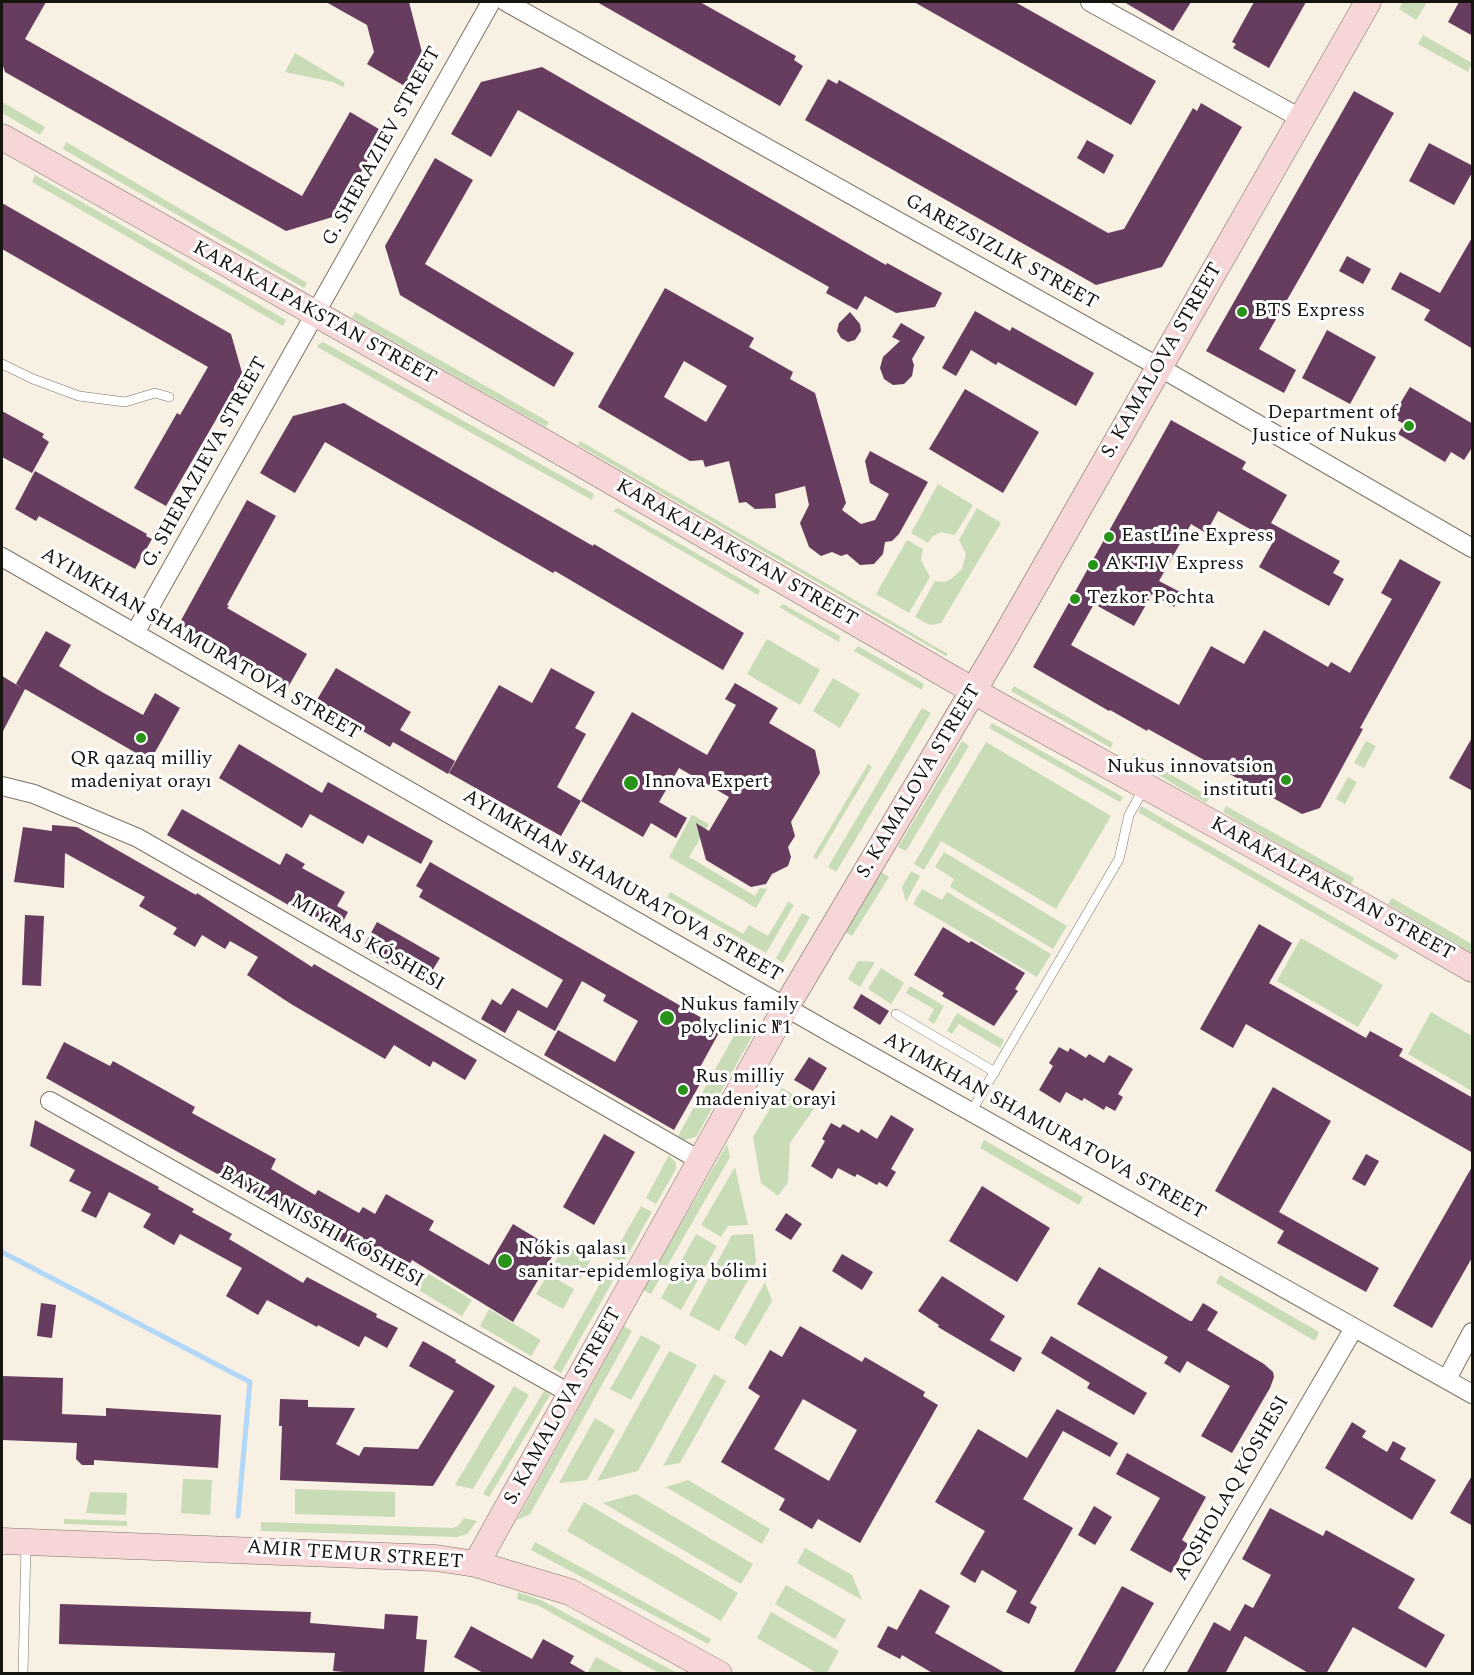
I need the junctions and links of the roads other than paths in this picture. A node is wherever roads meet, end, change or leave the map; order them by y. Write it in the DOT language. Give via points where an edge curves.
graph roads {
  1 [pos="491,2"];
  2 [pos="506,2"];
  3 [pos="1090,2"];
  4 [pos="1368,2"];
  5 [pos="1302,119"];
  6 [pos="2,137"];
  7 [pos="315,314"];
  8 [pos="2,364"];
  9 [pos="1159,367"];
  10 [pos="170,397"];
  11 [pos="1473,548"];
  12 [pos="2,557"];
  13 [pos="135,633"];
  14 [pos="973,691"];
  15 [pos="2,786"];
  16 [pos="1145,786"];
  17 [pos="1473,969"];
  18 [pos="786,1007"];
  19 [pos="896,1014"];
  20 [pos="995,1072"];
  21 [pos="50,1101"];
  22 [pos="971,1112"];
  23 [pos="701,1161"];
  24 [pos="1354,1328"];
  25 [pos="1473,1332"];
  26 [pos="1447,1379"];
  27 [pos="571,1394"];
  28 [pos="1473,1394"];
  29 [pos="14,1541"];
  30 [pos="476,1564"];
  31 [pos="23,1674"];
  32 [pos="719,1674"];
  33 [pos="1152,1674"];
  1 -- 7 [label="street, G. SHERAZIEV STREET"];
  2 -- 9 [label="street, GAREZSIZLIK STREET"];
  3 -- 5 [label="street"];
  4 -- 5 [label="street, S. KAMALOVA STREET"];
  5 -- 9 [label="street, S. KAMALOVA STREET"];
  6 -- 7 [label="street, KARAKALPAKSTAN STREET"];
  7 -- 13 [label="street, G. SHERAZIEVA STREET"];
  7 -- 14 [label="street, KARAKALPAKSTAN STREET"];
  8 -- 10 [label="lane" via="79,396 125,402 155,393"];
  9 -- 11 [label="street, GAREZSIZLIK STREET"];
  9 -- 14 [label="street, S. KAMALOVA STREET"];
  12 -- 13 [label="street, AYIMKHAN SHAMURATOVA STREET"];
  13 -- 18 [label="street, AYIMKHAN SHAMURATOVA STREET"];
  14 -- 16 [label="street, KARAKALPAKSTAN STREET"];
  14 -- 18 [label="street, S. KAMALOVA STREET"];
  15 -- 23 [label="street, MIYRAS KÓSHESI" via="34,794 138,838"];
  16 -- 17 [label="street, KARAKALPAKSTAN STREET"];
  16 -- 20 [label="lane" via="1129,815 1119,859"];
  18 -- 22 [label="street, AYIMKHAN SHAMURATOVA STREET"];
  18 -- 23 [label="street, S. KAMALOVA STREET"];
  19 -- 20 [label="lane"];
  20 -- 22 [label="lane"];
  21 -- 27 [label="street"];
  22 -- 24 [label="street, AYIMKHAN SHAMURATOVA STREET"];
  23 -- 27 [label="street, S. KAMALOVA STREET"];
  24 -- 26 [label="street, AYIMKHAN SHAMURATOVA STREET"];
  24 -- 33 [label="street, AQSHOLAQ KÓSHESI"];
  25 -- 26 [label="street"];
  26 -- 28 [label="street, AYIMKHAN SHAMURATOVA STREET"];
  27 -- 30 [label="street, S. KAMALOVA STREET"];
  29 -- 30 [label="street, AMIR TEMUR STREET" via="424,1557"];
  29 -- 31 [label="lane"];
  30 -- 32 [label="street, AMIR TEMUR STREET" via="570,1592"];
}
